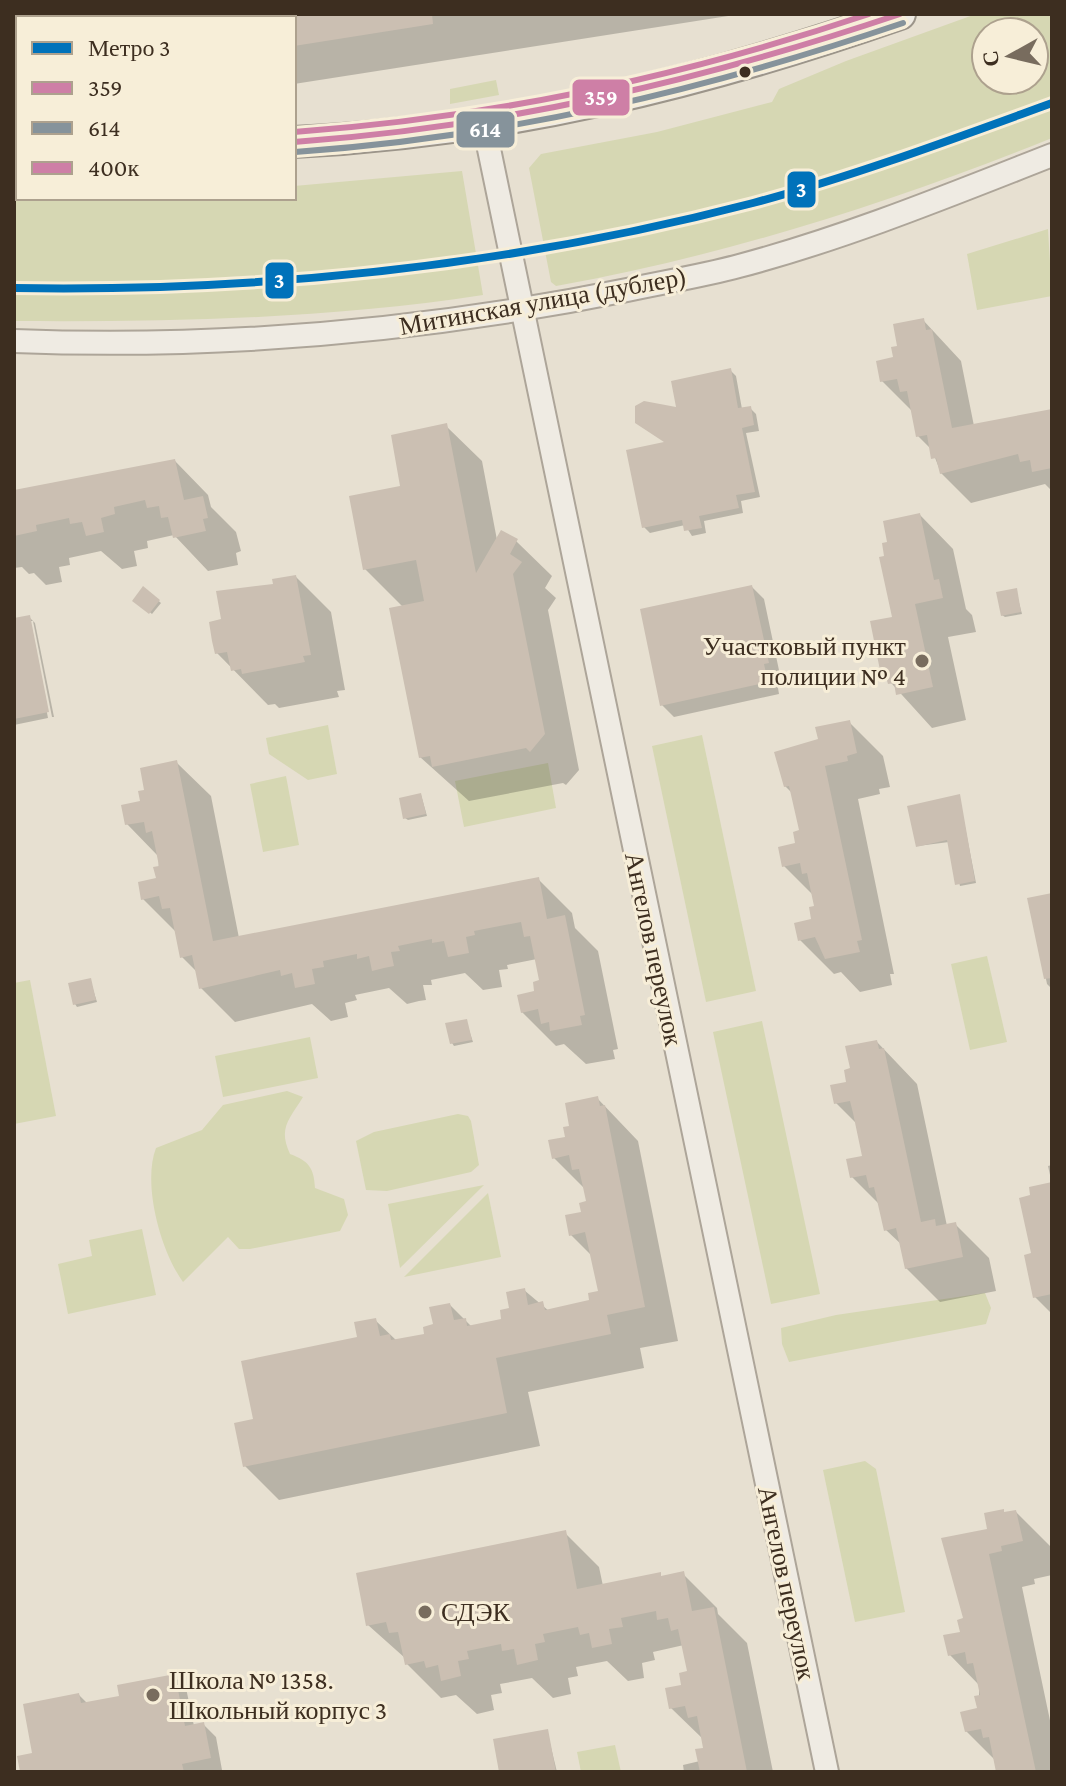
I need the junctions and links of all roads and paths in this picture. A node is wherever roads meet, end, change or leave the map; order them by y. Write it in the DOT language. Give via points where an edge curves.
graph roads {
  1 [pos="900,14"];
  2 [pos="484,125"];
  3 [pos="296,142"];
  4 [pos="1052,155"];
  5 [pos="521,310"];
  6 [pos="14,341"];
  7 [pos="827,1772"];
  1 -- 2 [label="main road" via="721,72"];
  2 -- 3 [label="main road"];
  2 -- 5 [label="street, Ангелов переулок"];
  4 -- 5 [label="street, Митинская улица (дублер)" via="737,267"];
  5 -- 6 [label="street, Митинская улица (дублер)" via="418,325 189,342"];
  5 -- 7 [label="street, Ангелов переулок"];
}
